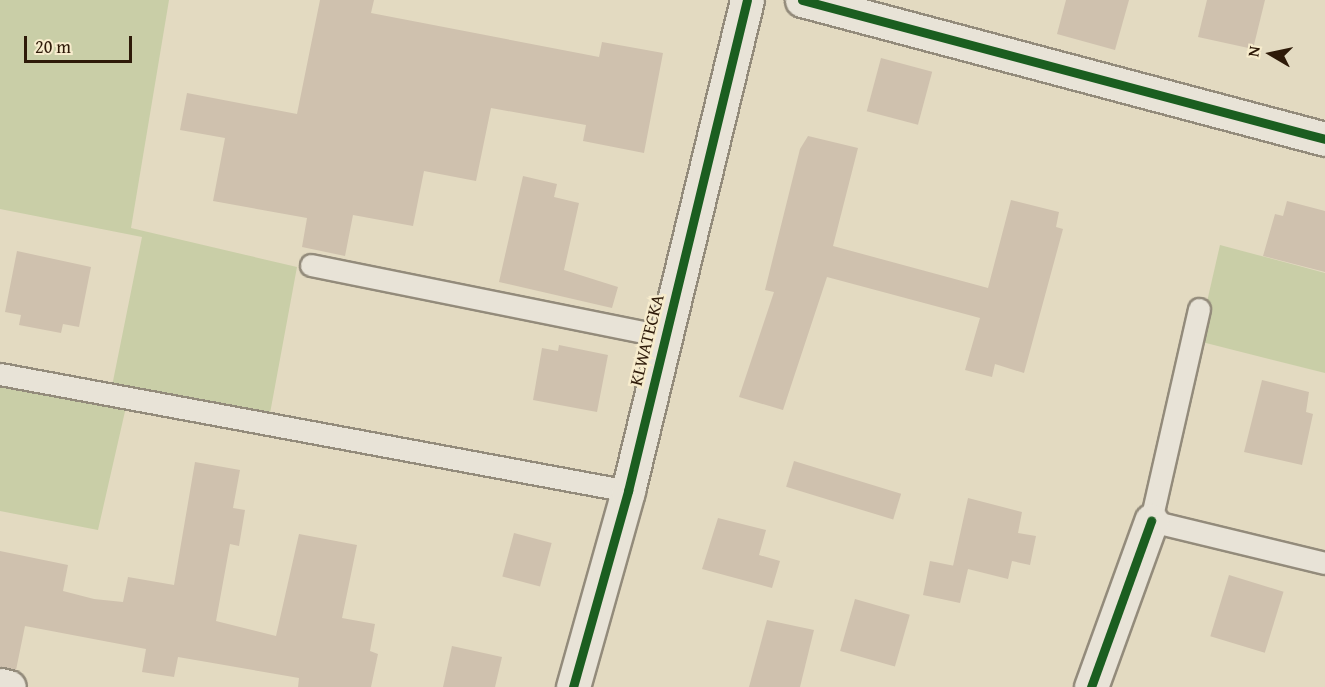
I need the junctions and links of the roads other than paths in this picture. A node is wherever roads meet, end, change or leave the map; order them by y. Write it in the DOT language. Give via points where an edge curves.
graph roads {
  1 [pos="747,0"];
  2 [pos="802,0"];
  3 [pos="1325,139"];
  4 [pos="311,265"];
  5 [pos="1199,309"];
  6 [pos="664,336"];
  7 [pos="0,374"];
  8 [pos="628,491"];
  9 [pos="1151,521"];
  10 [pos="1325,563"];
  11 [pos="0,685"];
  12 [pos="9,687"];
  13 [pos="573,687"];
  14 [pos="1091,687"];
  1 -- 6 [label="street, KLWATECKA"];
  2 -- 3 [label="street"];
  4 -- 6 [label="lane"];
  5 -- 9 [label="lane"];
  6 -- 8 [label="street, KLWATECKA"];
  7 -- 8 [label="lane"];
  8 -- 13 [label="street, KLWATECKA"];
  9 -- 10 [label="lane"];
  9 -- 14 [label="street"];
  11 -- 12 [label="street"];
}
